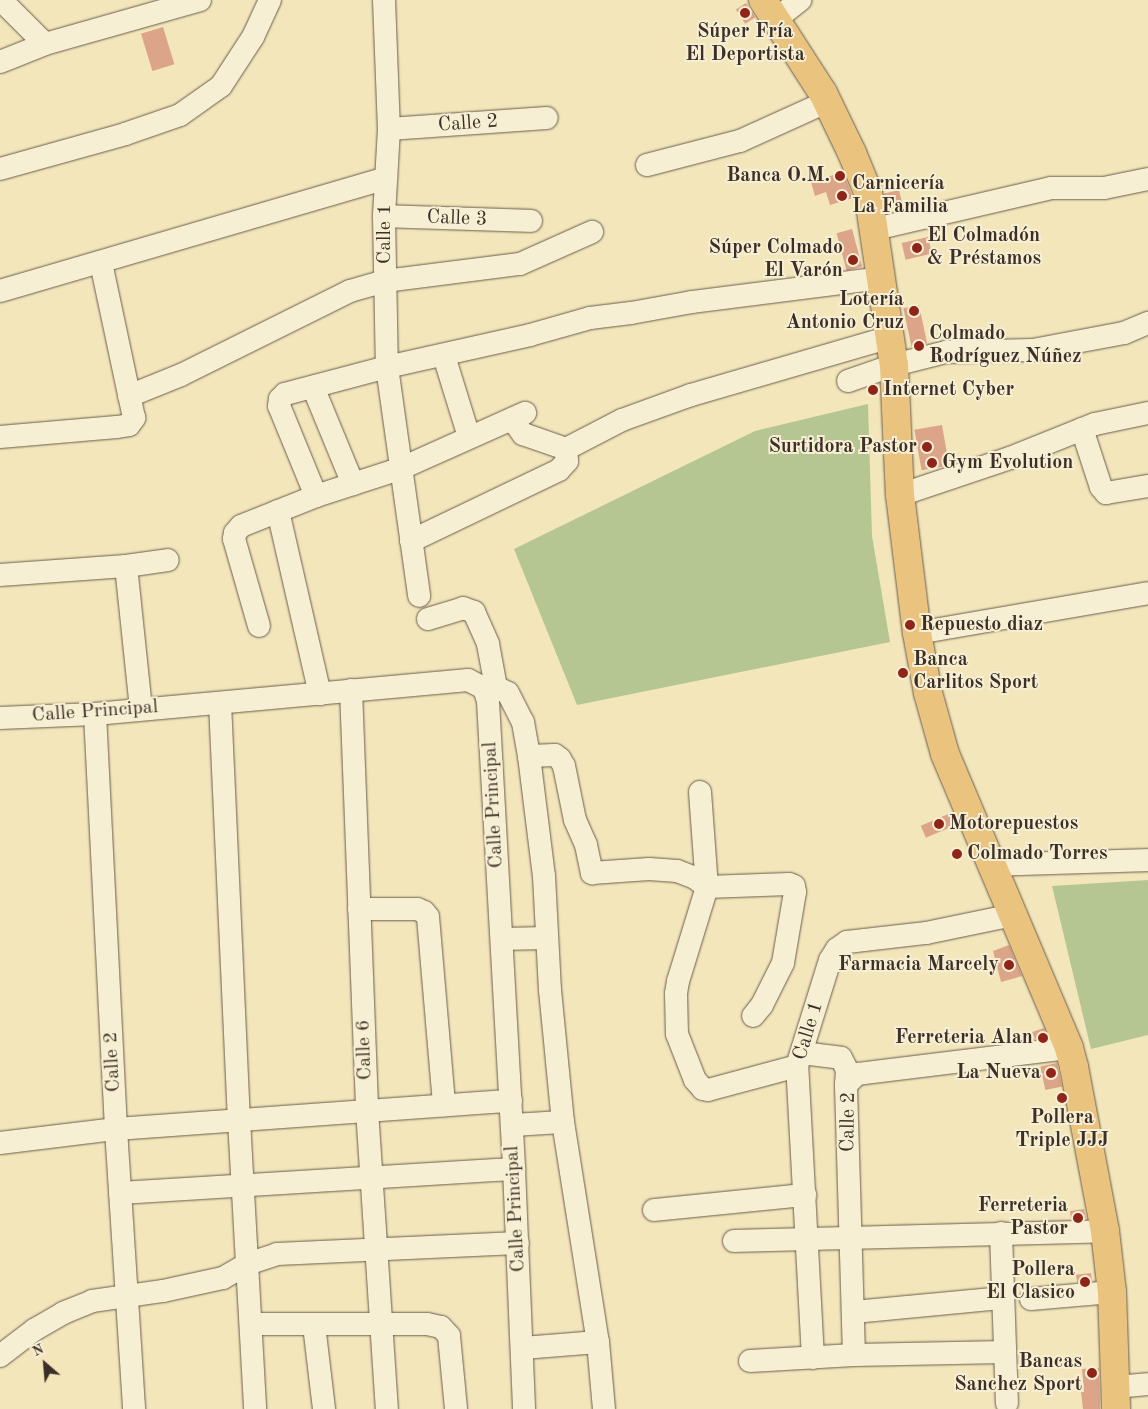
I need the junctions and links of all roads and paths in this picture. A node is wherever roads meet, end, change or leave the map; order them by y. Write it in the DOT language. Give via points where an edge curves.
graph roads {
  1 [pos="1,0"];
  2 [pos="200,0"];
  3 [pos="270,0"];
  4 [pos="384,0"];
  5 [pos="800,0"];
  6 [pos="769,9"];
  7 [pos="45,44"];
  8 [pos="0,62"];
  9 [pos="828,101"];
  10 [pos="547,118"];
  11 [pos="388,129"];
  12 [pos="647,165"];
  13 [pos="0,169"];
  14 [pos="386,178"];
  15 [pos="1148,179"];
  16 [pos="384,216"];
  17 [pos="531,221"];
  18 [pos="875,229"];
  19 [pos="592,232"];
  20 [pos="101,263"];
  21 [pos="881,278"];
  22 [pos="385,281"];
  23 [pos="0,291"];
  24 [pos="1148,323"];
  25 [pos="890,337"];
  26 [pos="444,356"];
  27 [pos="894,365"];
  28 [pos="387,367"];
  29 [pos="848,381"];
  30 [pos="313,387"];
  31 [pos="129,396"];
  32 [pos="1148,413"];
  33 [pos="1082,429"];
  34 [pos="0,437"];
  35 [pos="469,437"];
  36 [pos="566,449"];
  37 [pos="402,468"];
  38 [pos="352,484"];
  39 [pos="1148,486"];
  40 [pos="900,495"];
  41 [pos="316,496"];
  42 [pos="278,512"];
  43 [pos="410,541"];
  44 [pos="168,560"];
  45 [pos="126,566"];
  46 [pos="0,575"];
  47 [pos="1148,593"];
  48 [pos="419,596"];
  49 [pos="428,620"];
  50 [pos="259,626"];
  51 [pos="917,633"];
  52 [pos="490,688"];
  53 [pos="351,690"];
  54 [pos="320,694"];
  55 [pos="220,703"];
  56 [pos="141,709"];
  57 [pos="95,714"];
  58 [pos="0,718"];
  59 [pos="529,756"];
  60 [pos="700,792"];
  61 [pos="1148,860"];
  62 [pos="992,866"];
  63 [pos="707,887"];
  64 [pos="360,910"];
  65 [pos="1013,915"];
  66 [pos="547,938"];
  67 [pos="502,939"];
  68 [pos="753,1016"];
  69 [pos="1069,1048"];
  70 [pos="799,1060"];
  71 [pos="846,1085"];
  72 [pos="511,1101"];
  73 [pos="444,1105"];
  74 [pos="368,1110"];
  75 [pos="239,1120"];
  76 [pos="563,1122"];
  77 [pos="512,1125"];
  78 [pos="116,1129"];
  79 [pos="0,1143"];
  80 [pos="514,1169"];
  81 [pos="372,1178"];
  82 [pos="244,1186"];
  83 [pos="120,1194"];
  84 [pos="806,1195"];
  85 [pos="654,1210"];
  86 [pos="1105,1231"];
  87 [pos="1001,1234"];
  88 [pos="851,1237"];
  89 [pos="807,1238"];
  90 [pos="734,1241"];
  91 [pos="518,1243"];
  92 [pos="376,1248"];
  93 [pos="247,1264"];
  94 [pos="1112,1292"];
  95 [pos="126,1296"];
  96 [pos="1003,1298"];
  97 [pos="1031,1299"];
  98 [pos="854,1312"];
  99 [pos="251,1324"];
  100 [pos="314,1325"];
  101 [pos="382,1325"];
  102 [pos="598,1342"];
  103 [pos="523,1348"];
  104 [pos="1006,1352"];
  105 [pos="854,1355"];
  106 [pos="0,1356"];
  107 [pos="813,1358"];
  108 [pos="750,1361"];
  109 [pos="1148,1384"];
  110 [pos="1115,1398"];
  111 [pos="1007,1402"];
  112 [pos="134,1409"];
  113 [pos="256,1409"];
  114 [pos="324,1409"];
  115 [pos="387,1409"];
  116 [pos="456,1409"];
  117 [pos="524,1409"];
  118 [pos="604,1409"];
  1 -- 7 [label="street"];
  2 -- 7 [label="street"];
  3 -- 13 [label="street" via="254,37 221,86 180,115"];
  4 -- 11 [label="street, Calle 1"];
  5 -- 6 [label="street"];
  6 -- 9 [label="main road"];
  7 -- 8 [label="street"];
  9 -- 12 [label="street" via="740,141"];
  9 -- 18 [label="main road" via="868,192"];
  10 -- 11 [label="street, Calle 2"];
  11 -- 14 [label="street, Calle 1"];
  14 -- 16 [label="street, Calle 1"];
  14 -- 20 [label="street"];
  15 -- 18 [label="street" via="1104,188 1051,188"];
  16 -- 17 [label="street, Calle 3"];
  16 -- 22 [label="street, Calle 1"];
  18 -- 21 [label="main road"];
  19 -- 22 [label="street" via="520,264"];
  20 -- 23 [label="street"];
  20 -- 31 [label="street"];
  21 -- 25 [label="main road"];
  21 -- 26 [label="street" via="590,318"];
  22 -- 28 [label="street, Calle 1"];
  22 -- 31 [label="street" via="350,291 181,376"];
  24 -- 27 [label="street" via="1124,333 1033,350 946,352"];
  25 -- 27 [label="main road"];
  25 -- 36 [label="street" via="691,395 622,420"];
  26 -- 28 [label="street"];
  26 -- 35 [label="street"];
  27 -- 29 [label="street"];
  27 -- 40 [label="main road"];
  28 -- 30 [label="street"];
  28 -- 37 [label="street, Calle 1"];
  30 -- 38 [label="street"];
  30 -- 41 [label="street" via="285,394 279,406"];
  31 -- 34 [label="street" via="134,418 129,424"];
  32 -- 33 [label="street"];
  33 -- 39 [label="street" via="1100,487 1106,493"];
  33 -- 40 [label="street" via="1010,458"];
  35 -- 36 [label="street" via="519,416 523,434"];
  35 -- 37 [label="street"];
  36 -- 43 [label="street" via="567,461 560,470"];
  37 -- 38 [label="street"];
  37 -- 43 [label="street, Calle 1"];
  38 -- 41 [label="street"];
  40 -- 51 [label="main road"];
  41 -- 42 [label="street"];
  42 -- 50 [label="street" via="241,526 235,533"];
  42 -- 54 [label="street"];
  43 -- 48 [label="street, Calle 1"];
  44 -- 45 [label="street"];
  45 -- 46 [label="street"];
  45 -- 56 [label="street"];
  47 -- 51 [label="street"];
  49 -- 52 [label="street" via="464,608 474,612 488,644"];
  51 -- 62 [label="main road" via="928,693 945,754"];
  52 -- 53 [label="street, Calle Principal" via="468,680"];
  52 -- 59 [label="street" via="508,693 517,708"];
  52 -- 67 [label="street, Calle Principal" via="488,701"];
  53 -- 54 [label="street, Calle Principal"];
  53 -- 64 [label="street, Calle 6"];
  54 -- 55 [label="street, Calle Principal"];
  55 -- 56 [label="street, Calle Principal"];
  55 -- 75 [label="street"];
  56 -- 57 [label="street, Calle Principal"];
  57 -- 58 [label="street, Calle Principal"];
  57 -- 78 [label="street, Calle 2"];
  59 -- 63 [label="street" via="555,755 560,759 592,873 649,869 677,872 696,878"];
  59 -- 66 [label="street" via="544,876"];
  60 -- 63 [label="street"];
  61 -- 62 [label="street"];
  62 -- 65 [label="main road"];
  63 -- 68 [label="street" via="794,886 783,963"];
  63 -- 70 [label="street" via="676,994 677,1034 694,1080 708,1090"];
  64 -- 73 [label="street" via="417,909 428,917"];
  64 -- 74 [label="street, Calle 6"];
  65 -- 69 [label="main road"];
  65 -- 70 [label="street, Calle 1" via="926,933 847,942 830,960"];
  66 -- 67 [label="street"];
  66 -- 76 [label="street"];
  67 -- 72 [label="street, Calle Principal"];
  69 -- 71 [label="street, Calle 2" via="857,1074"];
  69 -- 86 [label="main road"];
  70 -- 71 [label="street" via="842,1058"];
  70 -- 84 [label="street, Calle 1"];
  71 -- 88 [label="street, Calle 2"];
  72 -- 73 [label="street"];
  72 -- 77 [label="street, Calle Principal"];
  73 -- 74 [label="street"];
  74 -- 75 [label="street"];
  74 -- 81 [label="street, Calle 6"];
  75 -- 78 [label="street"];
  75 -- 82 [label="street"];
  76 -- 77 [label="street"];
  76 -- 102 [label="street"];
  77 -- 80 [label="street, Calle Principal"];
  78 -- 79 [label="street"];
  78 -- 83 [label="street, Calle 2"];
  80 -- 81 [label="street"];
  80 -- 91 [label="street, Calle Principal"];
  81 -- 82 [label="street"];
  81 -- 92 [label="street, Calle 6"];
  82 -- 83 [label="street"];
  82 -- 93 [label="street"];
  83 -- 95 [label="street, Calle 2"];
  84 -- 85 [label="street"];
  84 -- 89 [label="street, Calle 1"];
  86 -- 87 [label="street"];
  86 -- 94 [label="main road"];
  87 -- 88 [label="street"];
  87 -- 96 [label="street"];
  88 -- 89 [label="street"];
  88 -- 98 [label="street, Calle 2"];
  89 -- 90 [label="street"];
  89 -- 107 [label="street, Calle 1"];
  91 -- 92 [label="street"];
  91 -- 103 [label="street, Calle Principal"];
  92 -- 93 [label="street" via="277,1254"];
  92 -- 101 [label="street, Calle 6"];
  93 -- 95 [label="street" via="223,1278"];
  93 -- 99 [label="street"];
  94 -- 97 [label="street"];
  94 -- 110 [label="main road"];
  95 -- 106 [label="street" via="92,1301 63,1313"];
  95 -- 112 [label="street, Calle 2"];
  96 -- 98 [label="street"];
  96 -- 104 [label="street"];
  98 -- 105 [label="street, Calle 2"];
  99 -- 100 [label="street"];
  99 -- 113 [label="street"];
  100 -- 101 [label="street"];
  100 -- 114 [label="street"];
  101 -- 115 [label="street, Calle 6"];
  101 -- 116 [label="street" via="427,1324 441,1326 446,1331"];
  102 -- 103 [label="street"];
  102 -- 118 [label="street"];
  103 -- 117 [label="street, Calle Principal"];
  104 -- 105 [label="street"];
  104 -- 111 [label="street"];
  105 -- 107 [label="street"];
  107 -- 108 [label="street"];
  109 -- 110 [label="street"];
}
